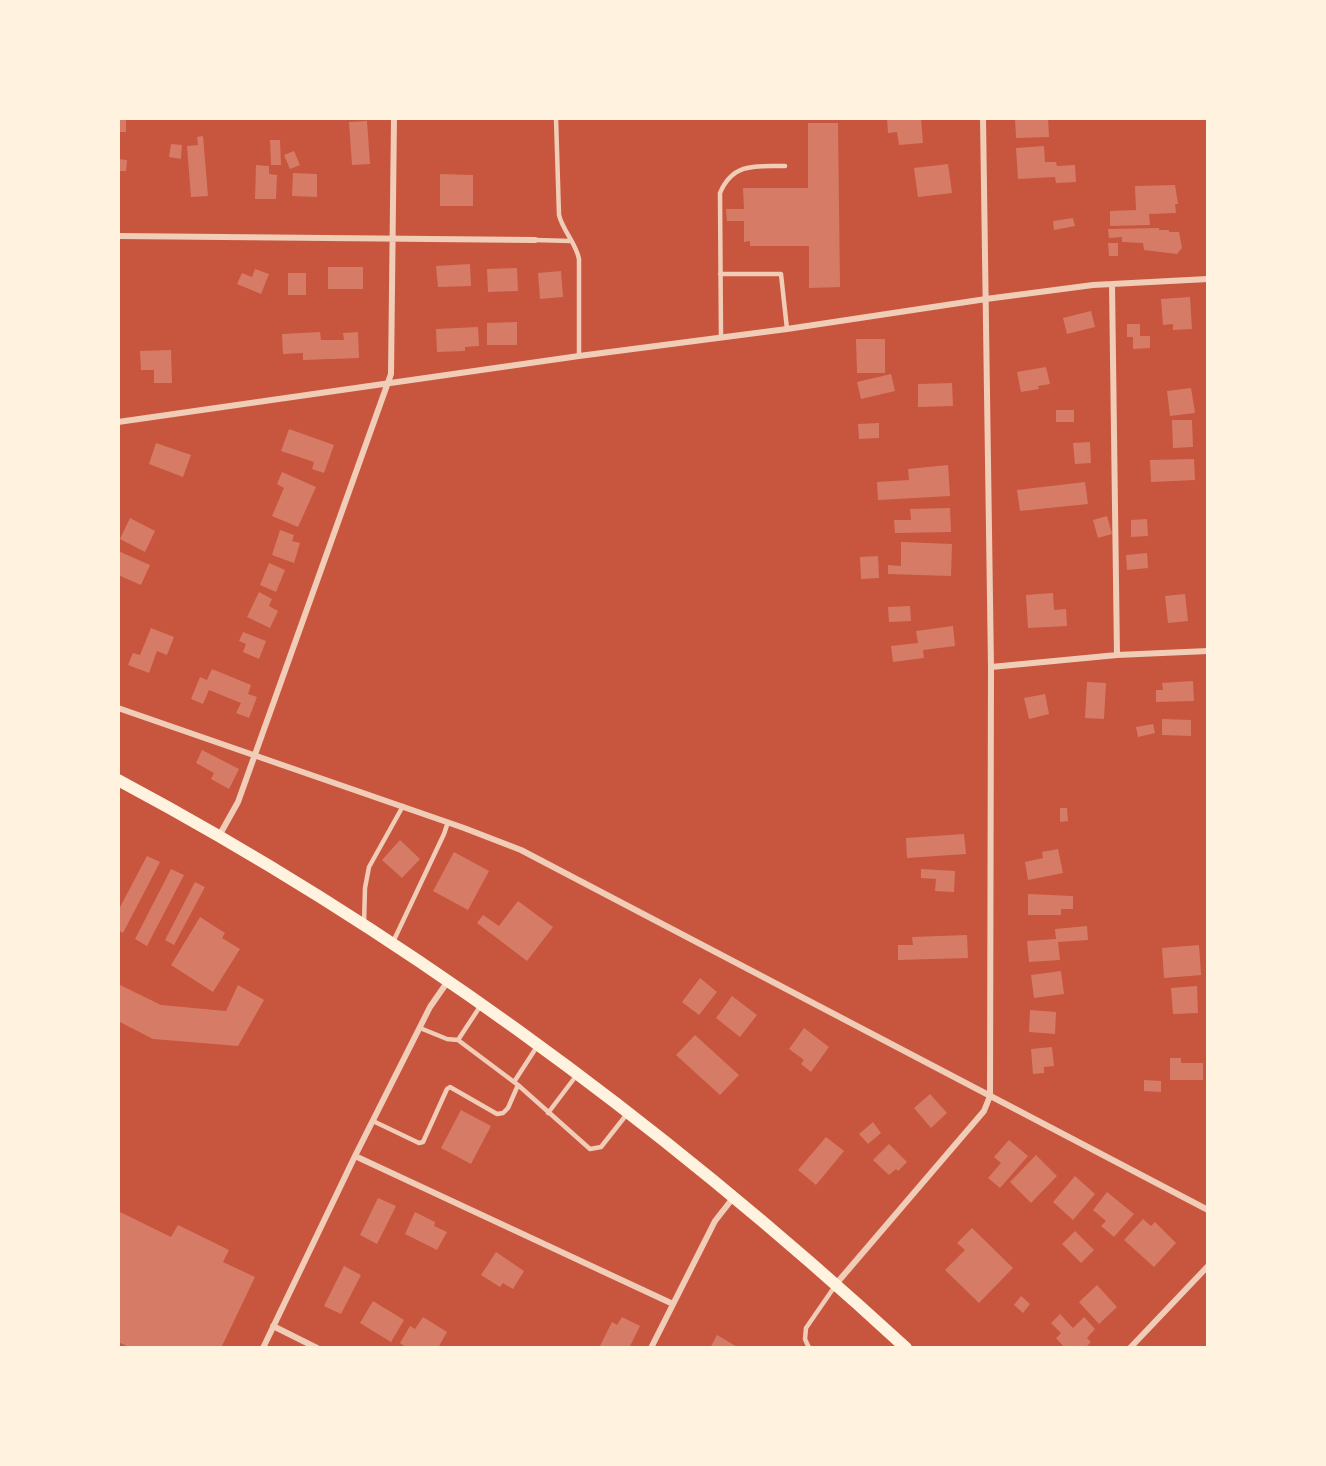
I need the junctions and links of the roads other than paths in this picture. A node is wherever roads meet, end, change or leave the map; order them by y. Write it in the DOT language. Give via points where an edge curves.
graph roads {
  1 [pos="394,118"];
  2 [pos="556,118"];
  3 [pos="983,118"];
  4 [pos="785,166"];
  5 [pos="118,236"];
  6 [pos="392,238"];
  7 [pos="535,240"];
  8 [pos="571,241"];
  9 [pos="720,274"];
  10 [pos="1208,279"];
  11 [pos="1112,284"];
  12 [pos="986,299"];
  13 [pos="787,329"];
  14 [pos="721,338"];
  15 [pos="579,356"];
  16 [pos="388,383"];
  17 [pos="118,422"];
  18 [pos="1208,651"];
  19 [pos="1117,655"];
  20 [pos="991,667"];
  21 [pos="118,708"];
  22 [pos="255,756"];
  23 [pos="118,780"];
  24 [pos="403,807"];
  25 [pos="448,822"];
  26 [pos="219,836"];
  27 [pos="364,925"];
  28 [pos="393,944"];
  29 [pos="448,981"];
  30 [pos="481,1005"];
  31 [pos="420,1028"];
  32 [pos="458,1040"];
  33 [pos="538,1045"];
  34 [pos="578,1074"];
  35 [pos="516,1084"];
  36 [pos="990,1096"];
  37 [pos="629,1112"];
  38 [pos="548,1113"];
  39 [pos="373,1121"];
  40 [pos="356,1156"];
  41 [pos="734,1197"];
  42 [pos="1208,1210"];
  43 [pos="1208,1266"];
  44 [pos="836,1284"];
  45 [pos="673,1304"];
  46 [pos="273,1326"];
  47 [pos="898,1345"];
  48 [pos="263,1347"];
  49 [pos="317,1347"];
  50 [pos="651,1347"];
  51 [pos="809,1347"];
  52 [pos="1130,1347"];
  1 -- 6 [label="street"];
  2 -- 8 [label="lane" via="558,211"];
  3 -- 12 [label="street"];
  4 -- 9 [label="lane" via="744,167 723,187 719,198"];
  5 -- 6 [label="street"];
  6 -- 7 [label="street"];
  6 -- 16 [label="street" via="392,365"];
  7 -- 8 [label="lane"];
  8 -- 15 [label="lane" via="579,259"];
  9 -- 13 [label="lane" via="782,274"];
  9 -- 14 [label="lane"];
  10 -- 11 [label="street"];
  11 -- 12 [label="street"];
  11 -- 19 [label="street"];
  12 -- 13 [label="street"];
  12 -- 20 [label="street"];
  13 -- 14 [label="street"];
  14 -- 15 [label="street"];
  15 -- 16 [label="street"];
  16 -- 17 [label="street"];
  16 -- 22 [label="street"];
  18 -- 19 [label="street"];
  19 -- 20 [label="street"];
  20 -- 36 [label="street"];
  21 -- 22 [label="street"];
  22 -- 24 [label="street"];
  22 -- 26 [label="street" via="235,810"];
  23 -- 26 [label="main road"];
  24 -- 25 [label="street"];
  24 -- 27 [label="lane" via="369,867 364,888"];
  25 -- 28 [label="lane"];
  25 -- 36 [label="street" via="555,866"];
  26 -- 27 [label="main road"];
  27 -- 28 [label="main road"];
  28 -- 29 [label="main road"];
  29 -- 30 [label="main road"];
  29 -- 31 [label="street"];
  30 -- 32 [label="lane"];
  30 -- 33 [label="main road"];
  31 -- 32 [label="lane"];
  31 -- 39 [label="street"];
  32 -- 35 [label="lane"];
  33 -- 34 [label="main road"];
  33 -- 35 [label="lane"];
  34 -- 37 [label="main road"];
  34 -- 38 [label="lane"];
  35 -- 38 [label="lane"];
  35 -- 39 [label="lane" via="508,1108 497,1114 450,1087 423,1143"];
  36 -- 42 [label="street"];
  36 -- 44 [label="street" via="984,1111"];
  37 -- 38 [label="lane" via="601,1147 590,1149"];
  37 -- 41 [label="main road"];
  39 -- 40 [label="street"];
  40 -- 45 [label="street"];
  40 -- 46 [label="street"];
  41 -- 44 [label="main road"];
  41 -- 45 [label="street" via="715,1221"];
  43 -- 52 [label="street"];
  44 -- 47 [label="main road"];
  44 -- 51 [label="lane" via="807,1328 805,1340"];
  45 -- 50 [label="street"];
  46 -- 48 [label="street"];
  46 -- 49 [label="street"];
}
